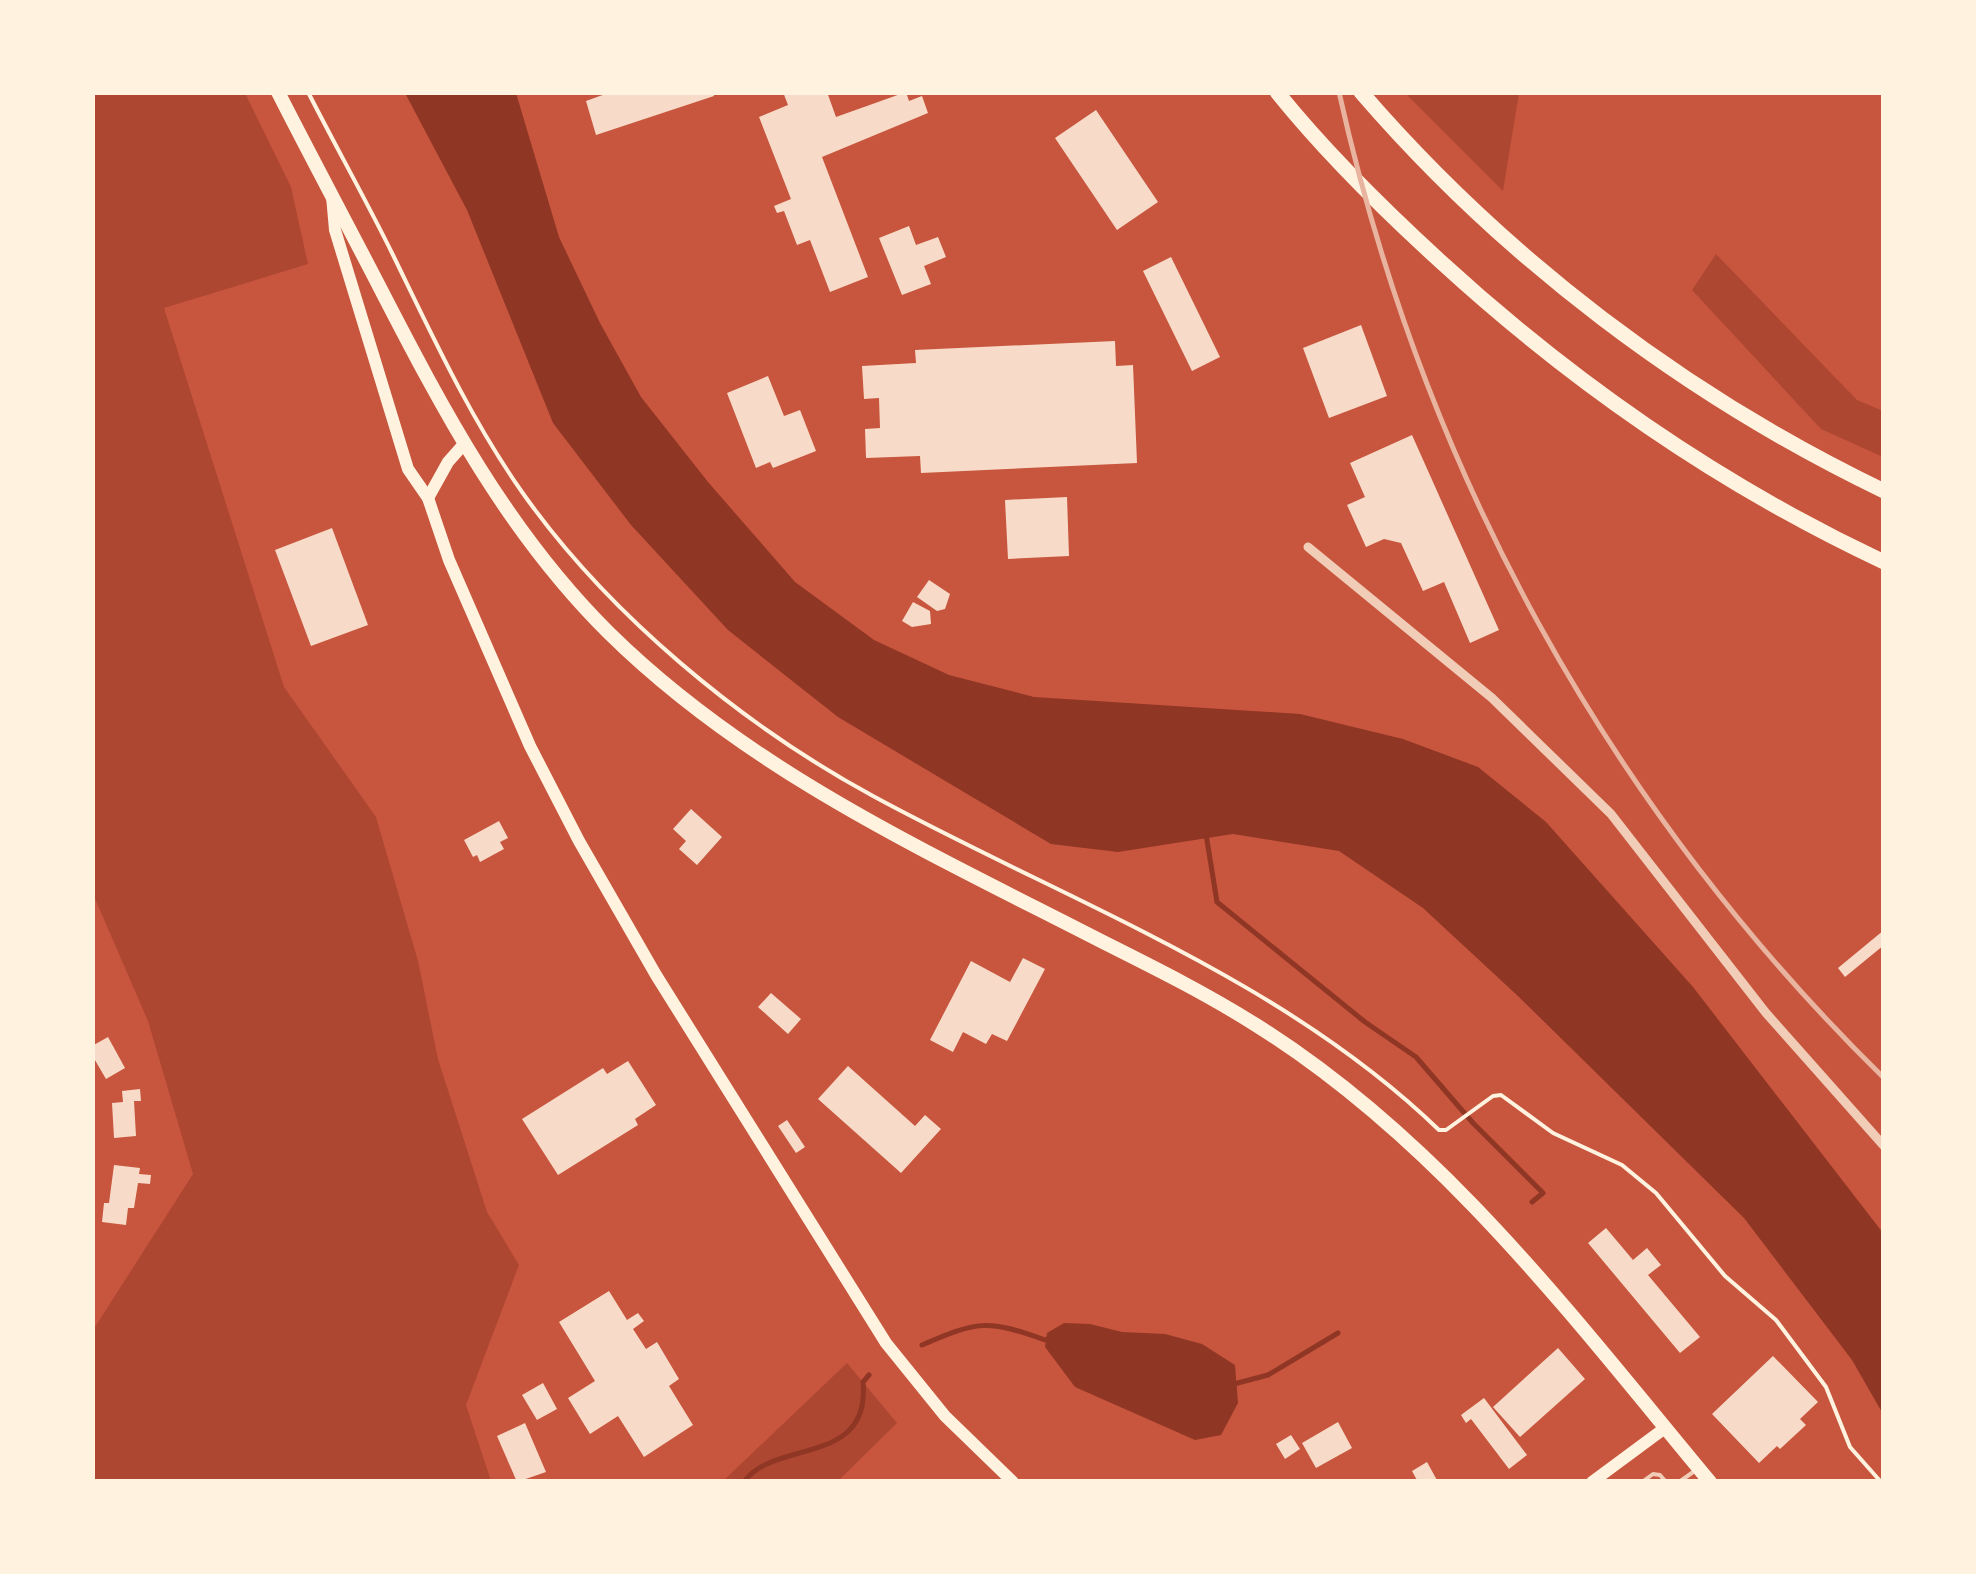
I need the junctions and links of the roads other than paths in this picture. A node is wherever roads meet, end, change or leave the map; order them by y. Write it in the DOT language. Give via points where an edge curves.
graph roads {
  1 [pos="278,92"];
  2 [pos="1276,92"];
  3 [pos="1361,92"];
  4 [pos="332,196"];
  5 [pos="464,444"];
  6 [pos="1884,491"];
  7 [pos="428,498"];
  8 [pos="1308,546"];
  9 [pos="1884,562"];
  10 [pos="1884,1146"];
  11 [pos="1665,1428"];
  12 [pos="1698,1468"];
  13 [pos="1013,1482"];
  14 [pos="1592,1482"];
  15 [pos="1642,1482"];
  16 [pos="1666,1482"];
  17 [pos="1679,1482"];
  18 [pos="1710,1482"];
  1 -- 4 [label="main road"];
  2 -- 9 [label="highway" via="1348,173 1520,332 1624,412 1748,492"];
  3 -- 6 [label="highway" via="1467,203 1570,292 1712,396"];
  4 -- 5 [label="main road"];
  4 -- 7 [label="main road" via="334,223 408,469"];
  5 -- 7 [label="main road"];
  5 -- 11 [label="main road" via="509,516 591,614 722,728 892,835 1232,1010 1372,1107 1484,1216"];
  7 -- 13 [label="main road" via="522,728 656,976 886,1343 945,1416"];
  8 -- 10 [label="street" via="1492,698 1611,814 1766,1012"];
  11 -- 12 [label="main road"];
  11 -- 14 [label="main road"];
  12 -- 17 [label="lane"];
  12 -- 18 [label="main road"];
  15 -- 16 [label="lane" via="1652,1474"];
}
